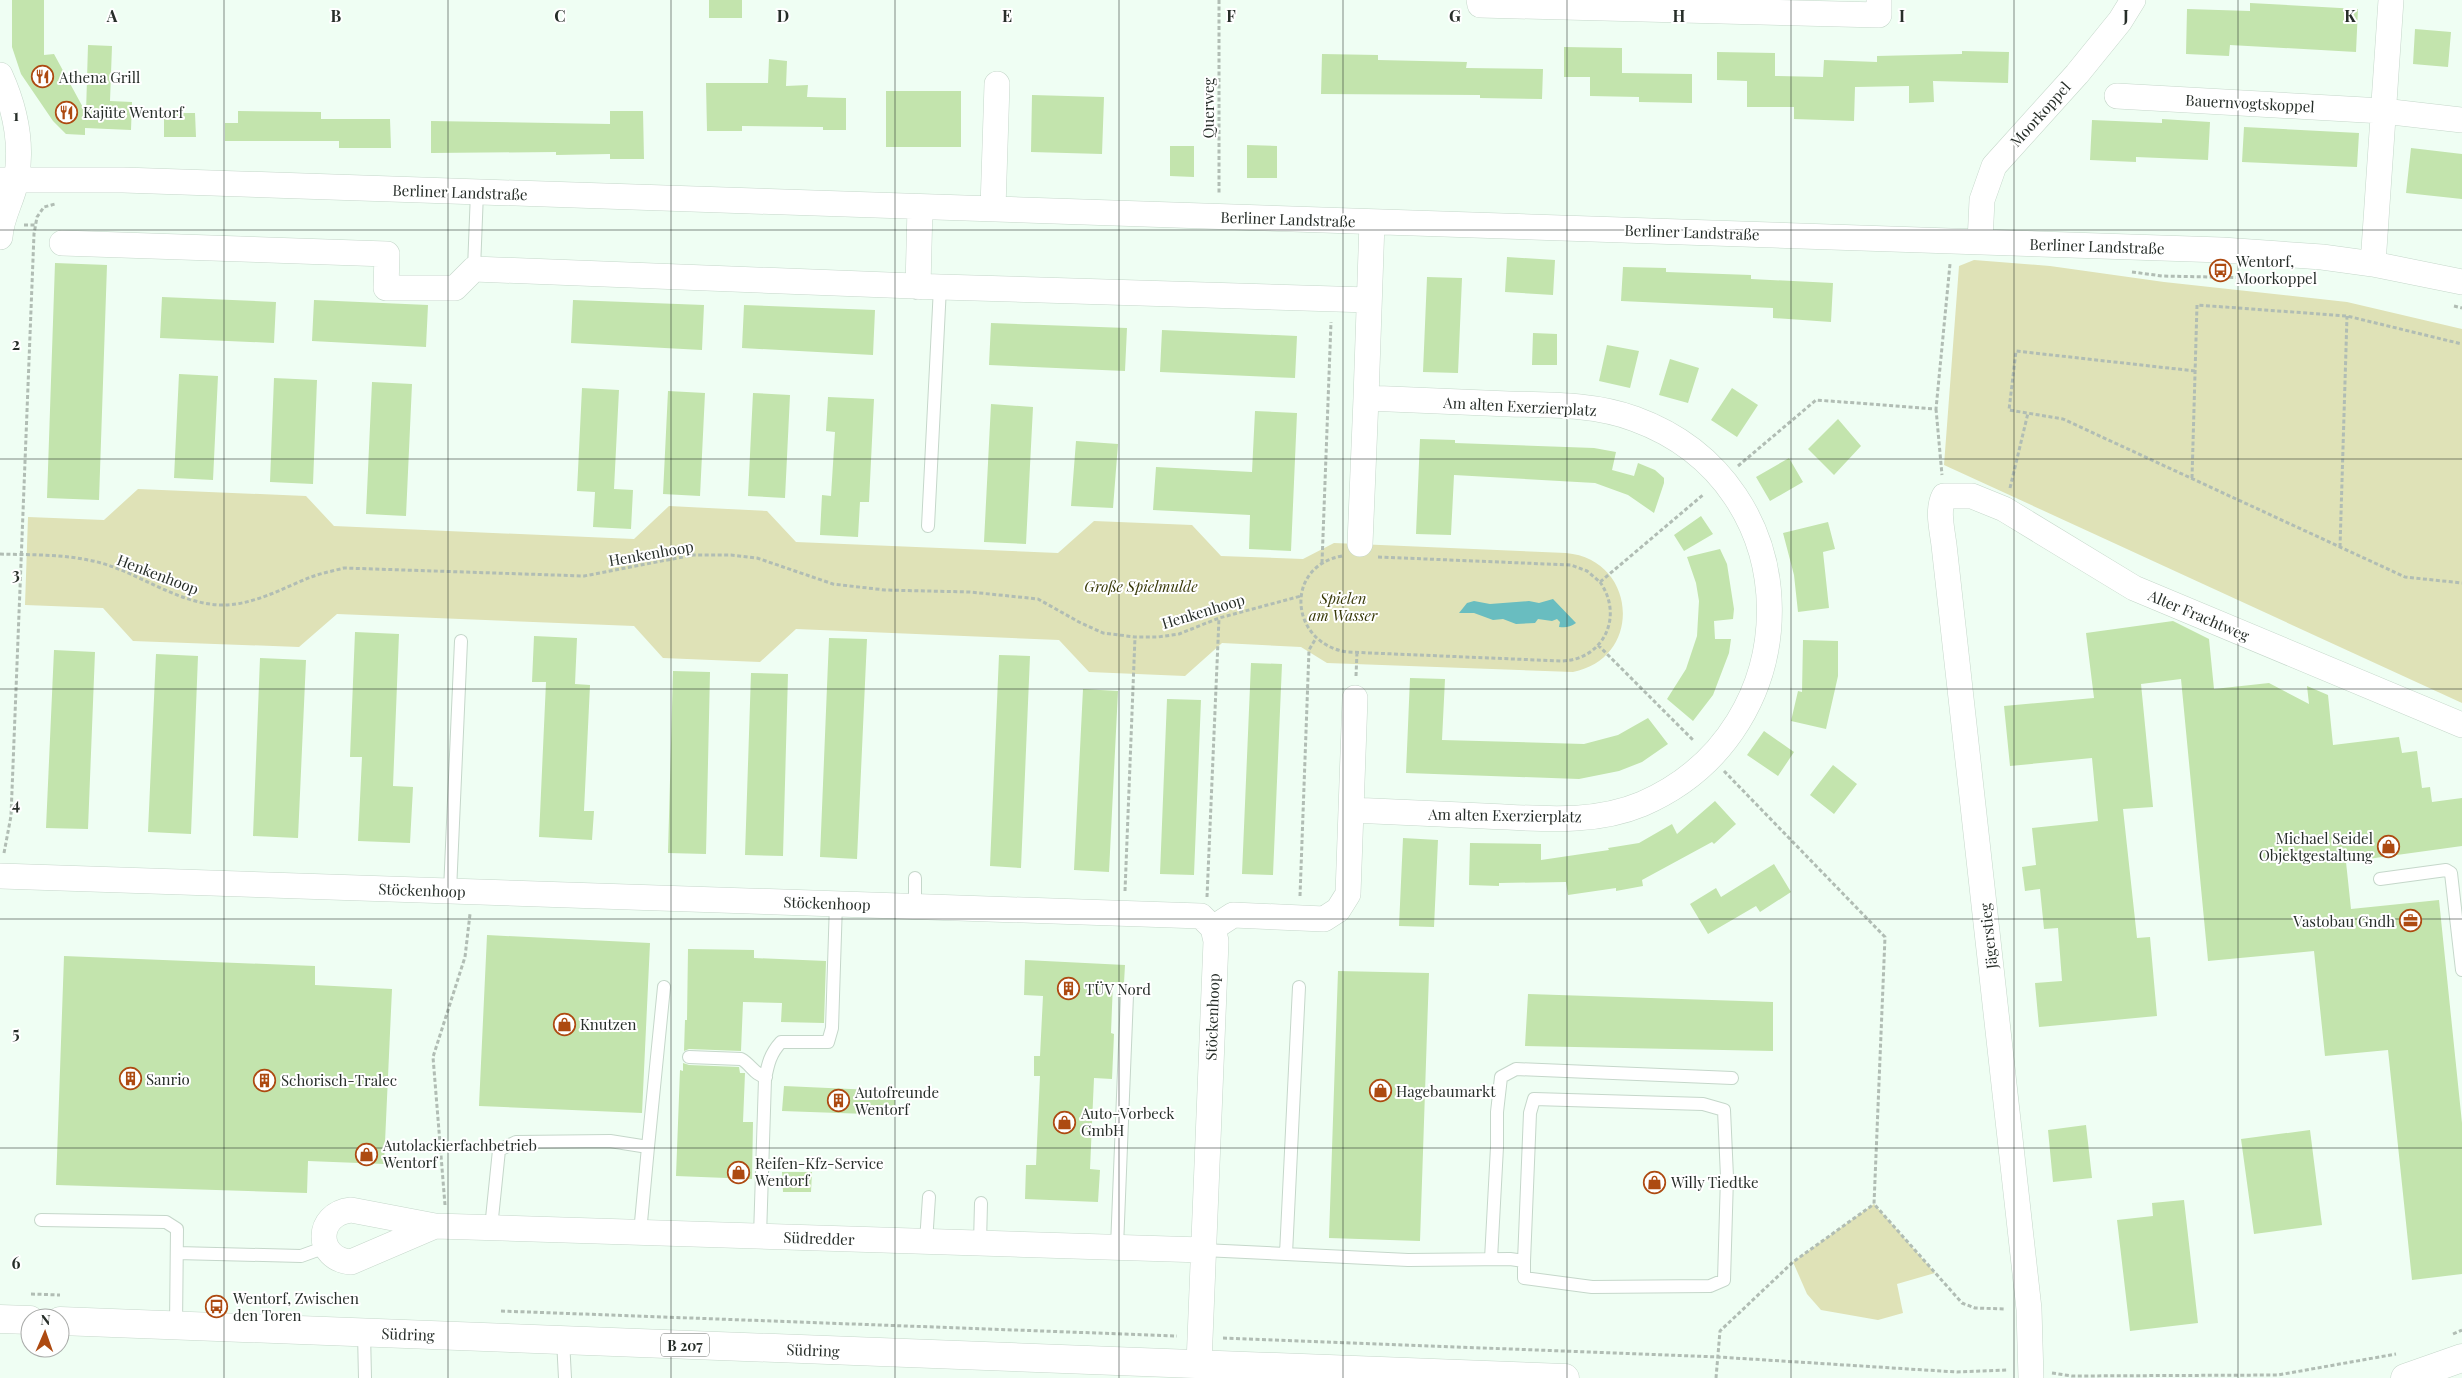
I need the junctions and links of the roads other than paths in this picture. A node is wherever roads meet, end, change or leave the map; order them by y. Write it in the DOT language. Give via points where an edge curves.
graph roads {
  1 [pos="1479,0"];
  2 [pos="1879,0"];
  3 [pos="2133,0"];
  4 [pos="2391,0"];
  5 [pos="0,75"];
  6 [pos="997,84"];
  7 [pos="2117,96"];
  8 [pos="2383,110"];
  9 [pos="2462,120"];
  10 [pos="8,180"];
  11 [pos="476,192"];
  12 [pos="920,207"];
  13 [pos="993,208"];
  14 [pos="1372,222"];
  15 [pos="0,237"];
  16 [pos="1980,242"];
  17 [pos="62,243"];
  18 [pos="2373,264"];
  19 [pos="474,269"];
  20 [pos="2462,282"];
  21 [pos="929,287"];
  22 [pos="1369,300"];
  23 [pos="1366,398"];
  24 [pos="1944,496"];
  25 [pos="928,526"];
  26 [pos="1358,552"];
  27 [pos="461,641"];
  28 [pos="1355,698"];
  29 [pos="2462,725"];
  30 [pos="1351,810"];
  31 [pos="2,865"];
  32 [pos="915,878"];
  33 [pos="2380,879"];
  34 [pos="461,891"];
  35 [pos="836,903"];
  36 [pos="915,906"];
  37 [pos="2459,908"];
  38 [pos="1207,922"];
  39 [pos="2462,970"];
  40 [pos="664,987"];
  41 [pos="1298,987"];
  42 [pos="1127,995"];
  43 [pos="690,1057"];
  44 [pos="766,1077"];
  45 [pos="1732,1078"];
  46 [pos="648,1147"];
  47 [pos="929,1197"];
  48 [pos="981,1203"];
  49 [pos="41,1220"];
  50 [pos="434,1226"];
  51 [pos="491,1228"];
  52 [pos="640,1233"];
  53 [pos="760,1236"];
  54 [pos="926,1242"];
  55 [pos="980,1243"];
  56 [pos="326,1247"];
  57 [pos="1118,1247"];
  58 [pos="1203,1250"];
  59 [pos="177,1253"];
  60 [pos="1286,1254"];
  61 [pos="1491,1259"];
  62 [pos="1524,1260"];
  63 [pos="29,1307"];
  64 [pos="0,1319"];
  65 [pos="70,1321"];
  66 [pos="176,1326"];
  67 [pos="364,1333"];
  68 [pos="563,1340"];
  69 [pos="2454,1348"];
  70 [pos="2404,1366"];
  71 [pos="1202,1371"];
  72 [pos="1311,1373"];
  73 [pos="2031,1374"];
  74 [pos="365,1378"];
  75 [pos="565,1378"];
  76 [pos="1565,1378"];
  1 -- 2 [label="street" via="1480,5 1879,15"];
  3 -- 16 [label="street, Moorkoppel" via="2077,74 1994,166 1982,200"];
  4 -- 8 [label="street"];
  5 -- 10 [label="street" via="16,117 18,136"];
  6 -- 13 [label="street"];
  7 -- 8 [label="street, Bauernvogtskoppel"];
  8 -- 9 [label="street, Bauernvogtskoppel"];
  8 -- 18 [label="street"];
  10 -- 11 [label="street, Berliner Landstraße" via="123,180"];
  10 -- 15 [label="street"];
  11 -- 12 [label="street, Berliner Landstraße"];
  11 -- 19 [label="lane"];
  12 -- 13 [label="street, Berliner Landstraße"];
  12 -- 21 [label="street"];
  13 -- 14 [label="street, Berliner Landstraße"];
  14 -- 16 [label="street, Berliner Landstraße"];
  14 -- 22 [label="street"];
  16 -- 18 [label="street, Berliner Landstraße" via="2222,250"];
  17 -- 19 [label="street" via="388,254 386,288 455,288"];
  18 -- 20 [label="street, Berliner Landstraße"];
  19 -- 21 [label="street"];
  21 -- 22 [label="street"];
  21 -- 25 [label="lane"];
  22 -- 23 [label="street"];
  23 -- 26 [label="street"];
  23 -- 30 [label="street, Am alten Exerzierplatz" via="1572,406 1615,413 1674,438 1721,480 1746,517 1763,557 1770,621 1764,664 1749,704 1730,735 1684,780 1639,805 1598,816 1554,819"];
  24 -- 29 [label="street, Alter Frachtweg" via="1972,496 2004,509 2134,588"];
  24 -- 73 [label="street, Jägerstieg" via="1941,515 2029,1309"];
  27 -- 34 [label="lane"];
  28 -- 30 [label="street"];
  30 -- 38 [label="street" via="1348,894 1338,910 1324,919 1233,915"];
  31 -- 34 [label="street, Stöckenhoop"];
  32 -- 36 [label="lane"];
  33 -- 37 [label="lane" via="2446,870 2452,873"];
  34 -- 35 [label="street, Stöckenhoop"];
  35 -- 36 [label="street, Stöckenhoop"];
  35 -- 44 [label="lane" via="832,1028 828,1042 781,1042 771,1053"];
  36 -- 38 [label="street, Stöckenhoop" via="1124,913"];
  37 -- 39 [label="lane"];
  38 -- 58 [label="street, Stöckenhoop" via="1216,941"];
  40 -- 46 [label="lane"];
  41 -- 60 [label="lane"];
  42 -- 57 [label="lane"];
  43 -- 44 [label="lane" via="742,1059 755,1073"];
  44 -- 53 [label="lane"];
  45 -- 61 [label="lane" via="1516,1069 1501,1077 1496,1112"];
  46 -- 51 [label="lane" via="610,1141 516,1142 499,1150"];
  46 -- 52 [label="lane"];
  47 -- 54 [label="lane"];
  48 -- 55 [label="lane"];
  49 -- 59 [label="lane" via="166,1222 177,1229"];
  50 -- 51 [label="street, Südredder"];
  50 -- 56 [label="street, Südredder" via="358,1261 338,1260"];
  50 -- 56 [label="street, Südredder" via="346,1211 326,1225"];
  51 -- 52 [label="street, Südredder"];
  52 -- 53 [label="street, Südredder"];
  53 -- 54 [label="street, Südredder"];
  54 -- 55 [label="street, Südredder"];
  55 -- 57 [label="street, Südredder"];
  56 -- 59 [label="lane" via="301,1256"];
  57 -- 58 [label="street, Südredder"];
  58 -- 60 [label="lane"];
  58 -- 71 [label="street, Stöckenhoop"];
  59 -- 66 [label="lane"];
  60 -- 61 [label="lane" via="1408,1260"];
  61 -- 62 [label="lane"];
  62 -- 62 [label="lane" via="1524,1278 1592,1287 1710,1286 1724,1280 1727,1186 1724,1110 1703,1104 1534,1099 1530,1113"];
  63 -- 64 [label="main road"];
  65 -- 66 [label="main road, Südring / B 207"];
  66 -- 67 [label="main road, Südring / B 207"];
  67 -- 68 [label="main road, Südring / B 207"];
  67 -- 74 [label="lane"];
  68 -- 71 [label="main road, Südring / B 207"];
  68 -- 75 [label="lane"];
  69 -- 70 [label="main road"];
  71 -- 72 [label="main road, Südring / B 207"];
  72 -- 76 [label="main road, Südring / B 207"];
}
